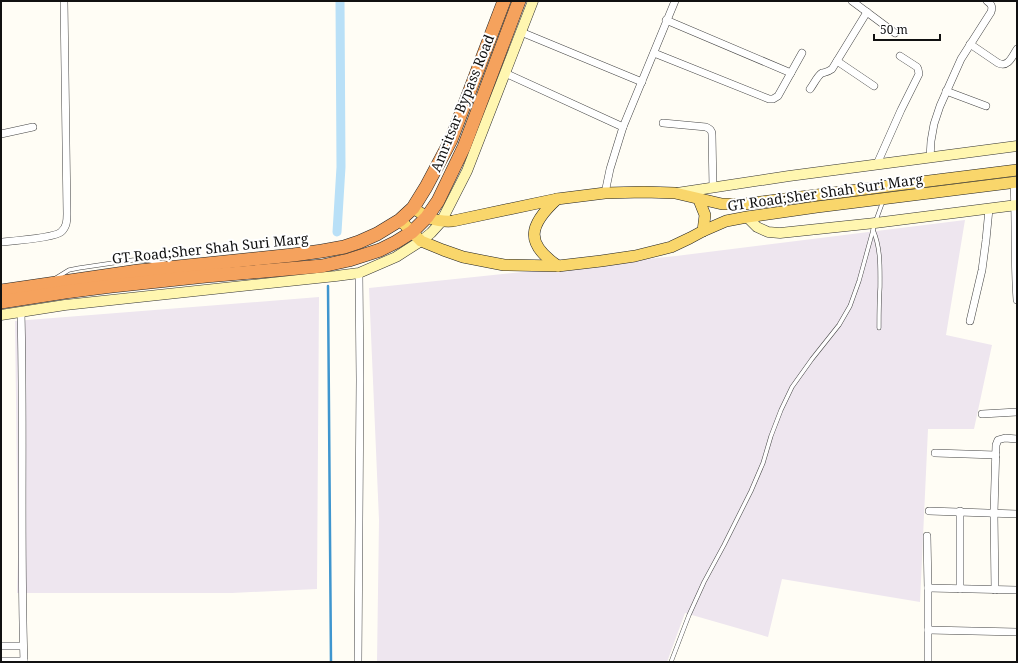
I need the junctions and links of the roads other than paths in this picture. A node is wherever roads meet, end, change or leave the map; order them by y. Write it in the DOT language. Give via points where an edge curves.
graph roads {
  1 [pos="64,1"];
  2 [pos="504,1"];
  3 [pos="519,1"];
  4 [pos="533,1"];
  5 [pos="675,1"];
  6 [pos="852,1"];
  7 [pos="987,1"];
  8 [pos="867,12"];
  9 [pos="666,20"];
  10 [pos="521,32"];
  11 [pos="895,33"];
  12 [pos="970,44"];
  13 [pos="1017,49"];
  14 [pos="654,53"];
  15 [pos="802,54"];
  16 [pos="900,56"];
  17 [pos="837,61"];
  18 [pos="505,73"];
  19 [pos="791,73"];
  20 [pos="642,82"];
  21 [pos="874,86"];
  22 [pos="810,89"];
  23 [pos="946,91"];
  24 [pos="986,106"];
  25 [pos="663,123"];
  26 [pos="33,127"];
  27 [pos="623,127"];
  28 [pos="1,134"];
  29 [pos="1017,146"];
  30 [pos="930,158"];
  31 [pos="876,164"];
  32 [pos="1017,170"];
  33 [pos="1016,182"];
  34 [pos="713,188"];
  35 [pos="605,193"];
  36 [pos="675,193"];
  37 [pos="884,198"];
  38 [pos="557,199"];
  39 [pos="700,200"];
  40 [pos="1016,205"];
  41 [pos="413,208"];
  42 [pos="989,209"];
  43 [pos="427,217"];
  44 [pos="747,217"];
  45 [pos="400,220"];
  46 [pos="441,222"];
  47 [pos="874,226"];
  48 [pos="703,231"];
  49 [pos="417,236"];
  50 [pos="1,242"];
  51 [pos="558,266"];
  52 [pos="359,273"];
  53 [pos="1,290"];
  54 [pos="1017,300"];
  55 [pos="1,302"];
  56 [pos="21,312"];
  57 [pos="1,315"];
  58 [pos="970,321"];
  59 [pos="879,328"];
  60 [pos="1017,412"];
  61 [pos="982,414"];
  62 [pos="1017,439"];
  63 [pos="935,453"];
  64 [pos="996,455"];
  65 [pos="929,511"];
  66 [pos="960,511"];
  67 [pos="994,513"];
  68 [pos="1017,514"];
  69 [pos="927,536"];
  70 [pos="928,588"];
  71 [pos="960,589"];
  72 [pos="995,590"];
  73 [pos="1017,590"];
  74 [pos="928,630"];
  75 [pos="1017,632"];
  76 [pos="1,646"];
  77 [pos="23,646"];
  78 [pos="1,661"];
  79 [pos="24,661"];
  80 [pos="358,662"];
  81 [pos="671,662"];
  82 [pos="928,662"];
  1 -- 50 [label="street" via="66,224 57,234"];
  2 -- 41 [label="highway, Amritsar Bypass Road" via="451,140"];
  3 -- 43 [label="highway, Amritsar Bypass Road" via="464,147 438,201"];
  4 -- 10 [label="street"];
  5 -- 9 [label="street"];
  6 -- 8 [label="street"];
  7 -- 12 [label="street" via="991,3 991,12"];
  8 -- 11 [label="street"];
  8 -- 17 [label="street"];
  9 -- 14 [label="street"];
  9 -- 19 [label="street"];
  10 -- 18 [label="street"];
  10 -- 20 [label="street"];
  12 -- 13 [label="street" via="1002,65 1010,61"];
  12 -- 23 [label="street"];
  14 -- 19 [label="street" via="769,99 778,96"];
  14 -- 20 [label="street"];
  15 -- 19 [label="street"];
  16 -- 31 [label="street" via="917,67 919,74"];
  17 -- 21 [label="street"];
  17 -- 22 [label="street" via="832,69 818,76"];
  18 -- 27 [label="street"];
  18 -- 46 [label="street" via="467,171"];
  20 -- 27 [label="street"];
  23 -- 24 [label="street"];
  23 -- 30 [label="street" via="934,124"];
  25 -- 34 [label="street" via="706,127 712,131"];
  26 -- 28 [label="street"];
  27 -- 35 [label="street"];
  29 -- 30 [label="street"];
  30 -- 31 [label="street"];
  31 -- 34 [label="street"];
  32 -- 39 [label="main road, GT Road;Sher Shah Suri Marg" via="745,204 722,204"];
  33 -- 37 [label="main road, GT Road;Sher Shah Suri Marg"];
  33 -- 40 [label="street"];
  34 -- 36 [label="street"];
  35 -- 36 [label="main road, GT Road;Sher Shah Suri Marg"];
  35 -- 38 [label="main road, GT Road;Sher Shah Suri Marg"];
  36 -- 39 [label="main road, GT Road;Sher Shah Suri Marg"];
  37 -- 44 [label="main road, GT Road;Sher Shah Suri Marg"];
  37 -- 47 [label="lane"];
  38 -- 46 [label="main road, GT Road;Sher Shah Suri Marg"];
  38 -- 51 [label="main road" via="539,219 534,237 542,253"];
  39 -- 48 [label="main road" via="705,215"];
  40 -- 42 [label="street"];
  40 -- 54 [label="street"];
  41 -- 43 [label="main road, GT Road;Sher Shah Suri Marg"];
  41 -- 45 [label="highway, Amritsar Bypass Road"];
  42 -- 47 [label="street"];
  42 -- 58 [label="street" via="982,270"];
  43 -- 46 [label="main road, GT Road;Sher Shah Suri Marg"];
  43 -- 49 [label="highway, Amritsar Bypass Road"];
  44 -- 47 [label="street" via="757,228 780,233"];
  44 -- 48 [label="main road, GT Road;Sher Shah Suri Marg" via="726,221"];
  45 -- 49 [label="main road, GT Road;Sher Shah Suri Marg"];
  45 -- 53 [label="highway, GT Road;Sher Shah Suri Marg" via="359,242 322,251 138,271"];
  46 -- 49 [label="street" via="431,233"];
  47 -- 59 [label="lane" via="880,260"];
  47 -- 81 [label="lane" via="850,306 839,325 792,387 780,410 751,491 701,588"];
  48 -- 51 [label="main road, GT Road;Sher Shah Suri Marg" via="671,247 635,256"];
  49 -- 51 [label="main road, GT Road;Sher Shah Suri Marg" via="443,250 470,258 504,265"];
  49 -- 52 [label="street" via="396,257"];
  49 -- 55 [label="highway, GT Road;Sher Shah Suri Marg" via="349,260 322,266 65,292"];
  52 -- 56 [label="street"];
  52 -- 80 [label="street"];
  56 -- 57 [label="street"];
  56 -- 77 [label="street"];
  60 -- 61 [label="street"];
  62 -- 64 [label="street" via="998,440"];
  63 -- 64 [label="street"];
  64 -- 67 [label="street"];
  65 -- 66 [label="street"];
  66 -- 67 [label="street"];
  66 -- 71 [label="street"];
  67 -- 68 [label="street"];
  67 -- 72 [label="street"];
  69 -- 70 [label="street"];
  70 -- 71 [label="street"];
  70 -- 74 [label="street"];
  71 -- 72 [label="street"];
  72 -- 73 [label="street"];
  74 -- 75 [label="street"];
  74 -- 82 [label="street"];
  76 -- 77 [label="street"];
  77 -- 79 [label="street"];
  78 -- 79 [label="street"];
}
